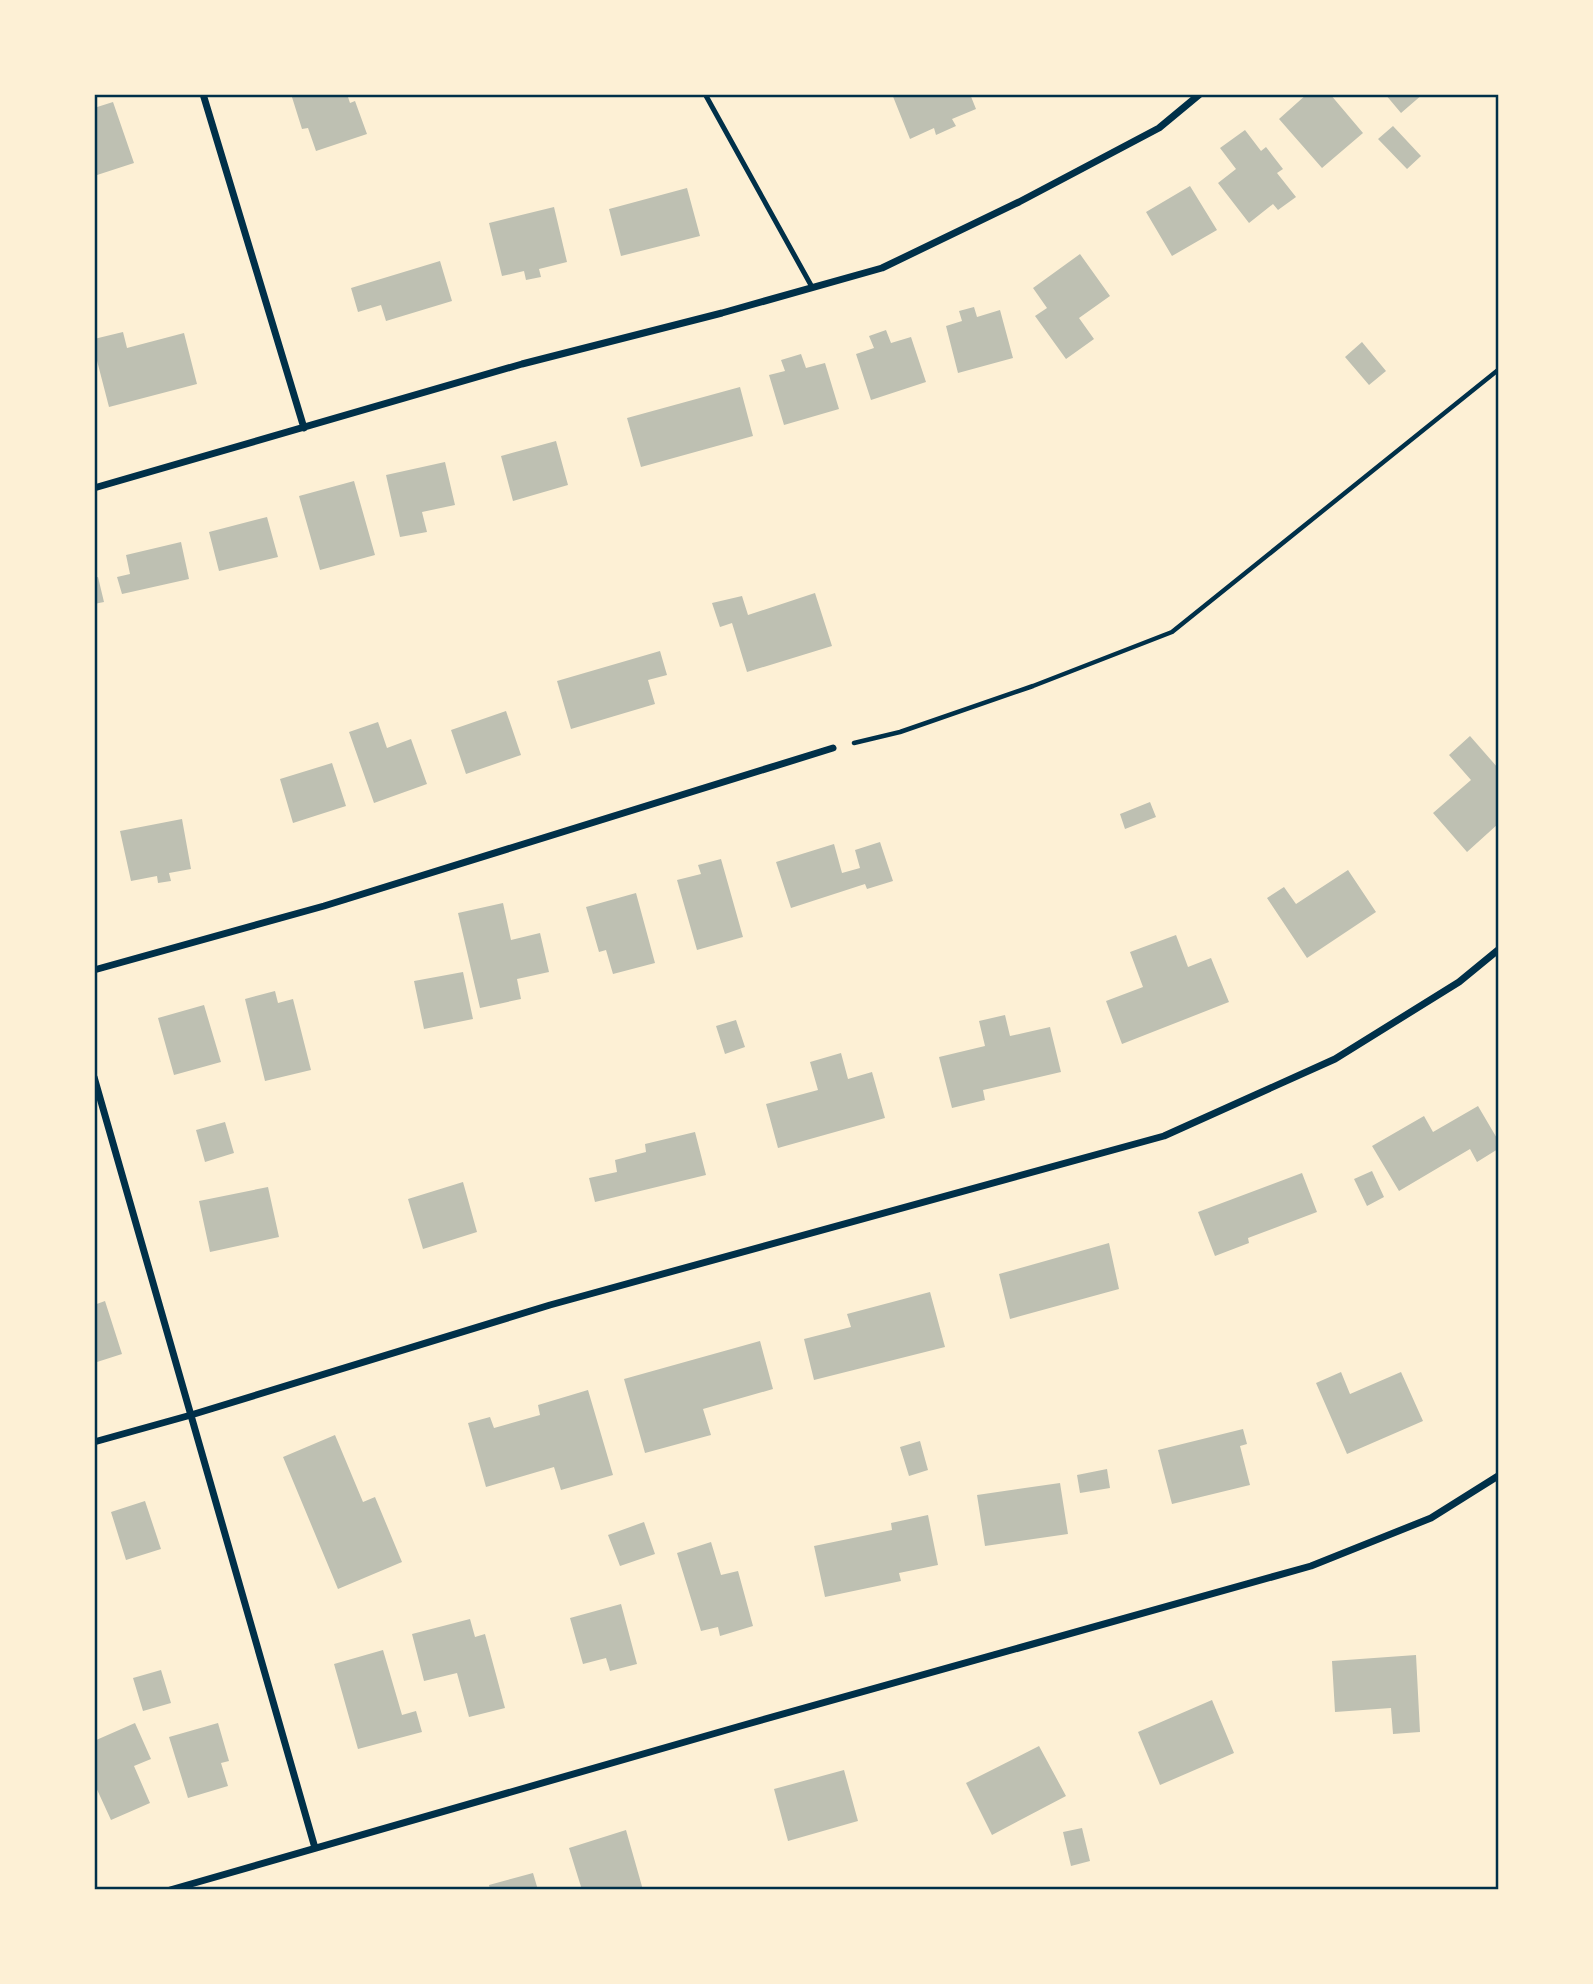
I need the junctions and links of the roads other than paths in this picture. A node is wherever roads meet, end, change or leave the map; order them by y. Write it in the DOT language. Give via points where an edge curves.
graph roads {
  1 [pos="203,94"];
  2 [pos="705,94"];
  3 [pos="1200,94"];
  4 [pos="812,287"];
  5 [pos="304,428"];
  6 [pos="94,488"];
  7 [pos="833,748"];
  8 [pos="1499,950"];
  9 [pos="94,970"];
  10 [pos="94,1077"];
  11 [pos="191,1415"];
  12 [pos="94,1441"];
  13 [pos="1499,1476"];
  14 [pos="315,1848"];
  15 [pos="170,1889"];
  1 -- 5 [label="street"];
  2 -- 4 [label="lane"];
  3 -- 4 [label="street" via="1159,128 1019,202 882,268"];
  4 -- 5 [label="street"];
  5 -- 6 [label="street"];
  7 -- 9 [label="street" via="324,906"];
  8 -- 11 [label="street" via="1459,982 1335,1059 1164,1136 550,1305"];
  10 -- 11 [label="street"];
  11 -- 12 [label="street"];
  11 -- 14 [label="street"];
  13 -- 14 [label="street" via="1431,1517 1311,1566"];
  14 -- 15 [label="street"];
}
